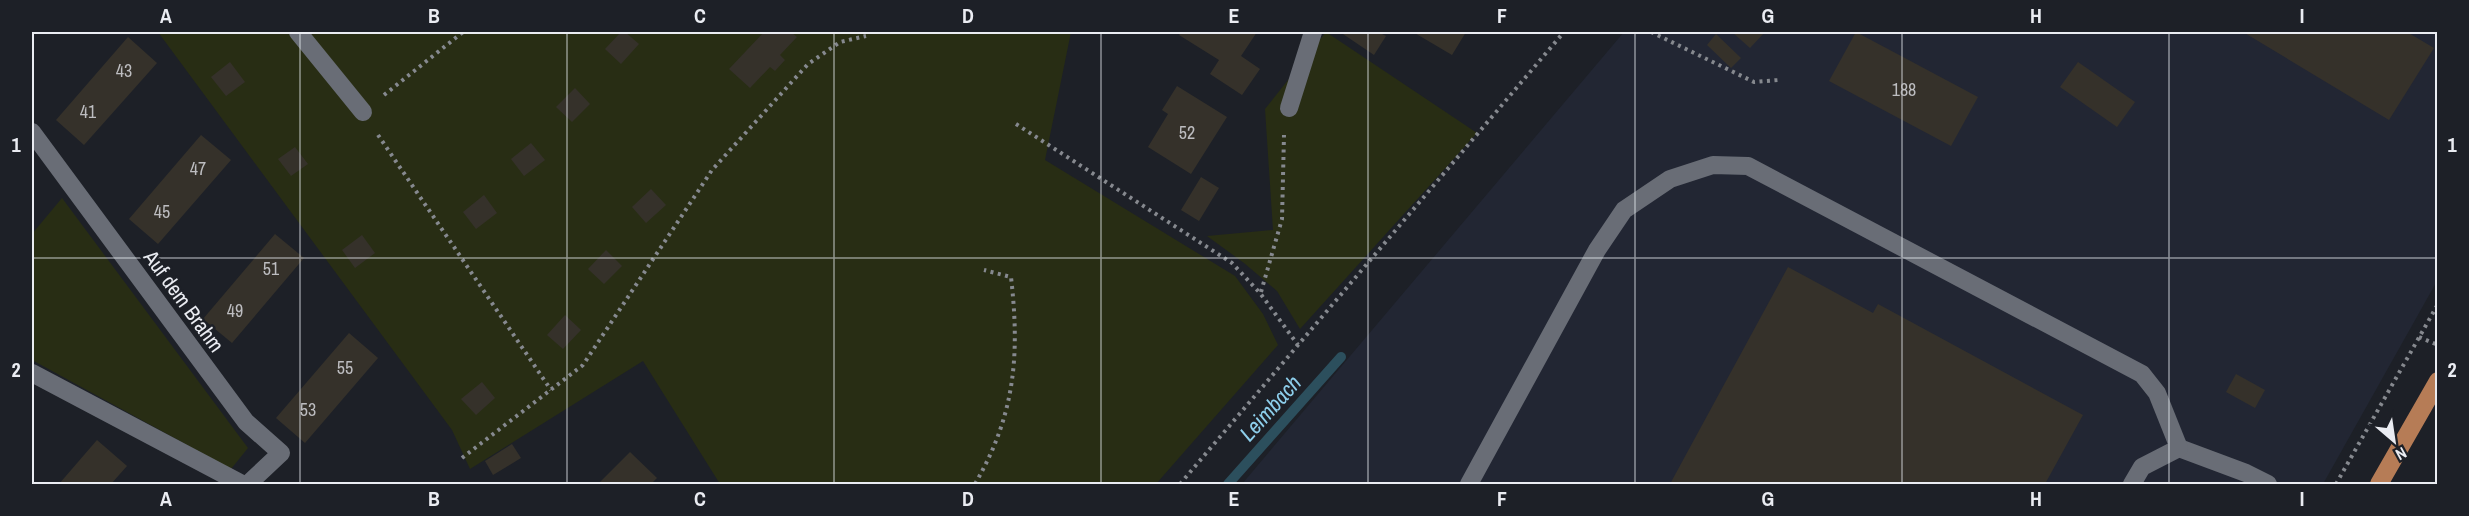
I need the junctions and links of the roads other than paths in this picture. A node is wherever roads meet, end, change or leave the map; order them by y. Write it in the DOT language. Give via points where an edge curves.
graph roads {
  1 [pos="298,32"];
  2 [pos="1313,32"];
  3 [pos="1289,108"];
  4 [pos="363,112"];
  5 [pos="32,132"];
  6 [pos="32,373"];
  7 [pos="2438,381"];
  8 [pos="2179,448"];
  9 [pos="242,484"];
  10 [pos="248,484"];
  11 [pos="1469,484"];
  12 [pos="2132,484"];
  13 [pos="2268,484"];
  14 [pos="2379,484"];
  1 -- 4 [label="street"];
  2 -- 3 [label="street"];
  5 -- 10 [label="street, Auf dem Brahm" via="246,422 281,453"];
  6 -- 9 [label="street"];
  7 -- 14 [label="main road"];
  8 -- 11 [label="street" via="2157,393 2142,375 1748,166 1713,165 1670,179 1624,210 1597,250"];
  8 -- 12 [label="street" via="2142,467"];
  8 -- 13 [label="street"];
}
